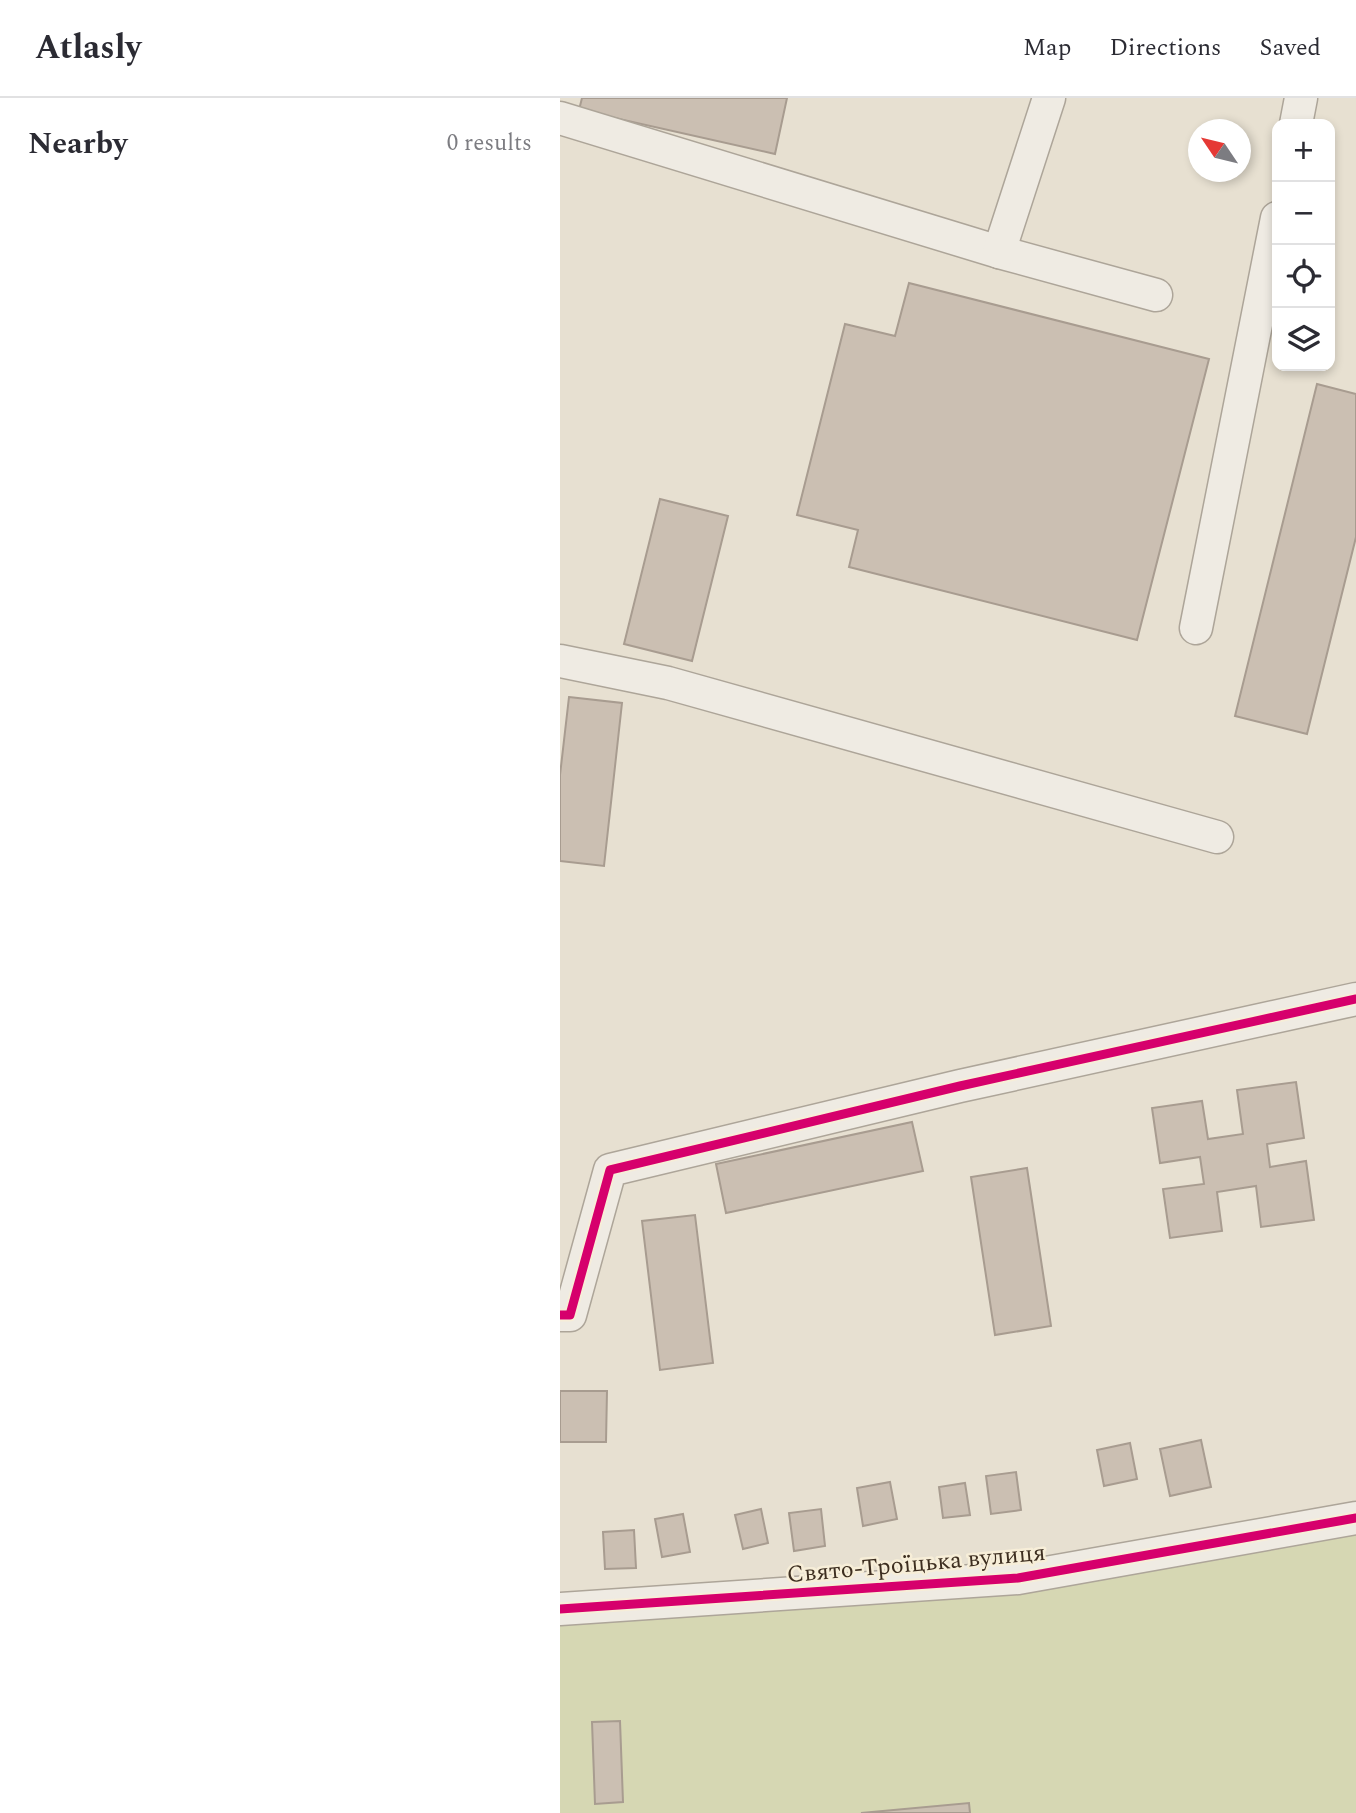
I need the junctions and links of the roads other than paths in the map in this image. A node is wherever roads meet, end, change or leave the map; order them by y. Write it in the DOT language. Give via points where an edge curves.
graph roads {
  1 [pos="1049,98"];
  2 [pos="1301,98"];
  3 [pos="560,118"];
  4 [pos="1297,119"];
  5 [pos="1272,243"];
  6 [pos="999,252"];
  7 [pos="1156,295"];
  8 [pos="1196,628"];
  9 [pos="560,661"];
  10 [pos="1217,837"];
  11 [pos="1356,999"];
  12 [pos="560,1315"];
  13 [pos="1356,1518"];
  14 [pos="560,1609"];
  1 -- 6 [label="street"];
  2 -- 4 [label="street"];
  3 -- 6 [label="street"];
  5 -- 8 [label="street"];
  6 -- 7 [label="street"];
  9 -- 10 [label="street" via="668,683"];
  11 -- 12 [label="street" via="960,1086 610,1170 570,1315"];
  13 -- 14 [label="street, Свято-Троїцька вулиця" via="1018,1578"];
}
